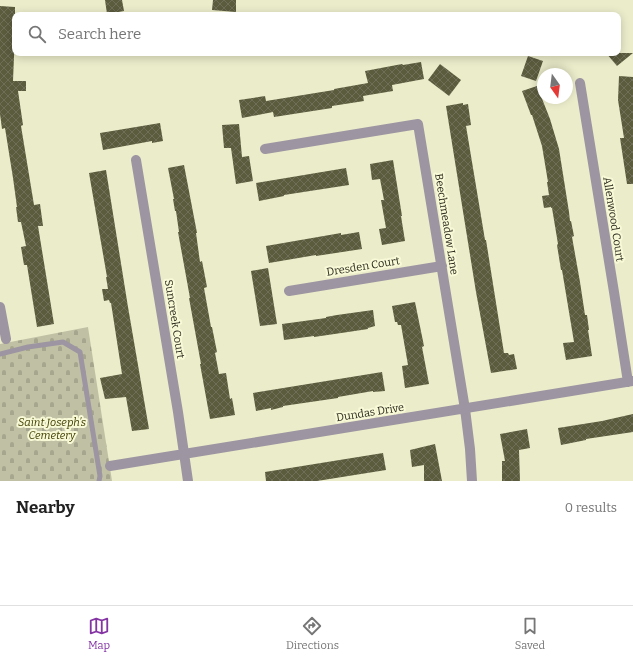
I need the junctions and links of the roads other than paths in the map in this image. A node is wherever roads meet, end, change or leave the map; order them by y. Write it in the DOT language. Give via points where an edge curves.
graph roads {
  1 [pos="580,83"];
  2 [pos="265,149"];
  3 [pos="136,160"];
  4 [pos="442,266"];
  5 [pos="289,291"];
  6 [pos="0,307"];
  7 [pos="6,339"];
  8 [pos="0,354"];
  9 [pos="630,382"];
  10 [pos="465,409"];
  11 [pos="184,454"];
  12 [pos="110,466"];
  13 [pos="99,481"];
  14 [pos="188,481"];
  15 [pos="472,481"];
  1 -- 9 [label="street, Allenwood Court"];
  2 -- 4 [label="street, Beechmeadow Lane" via="418,124"];
  3 -- 11 [label="street, Suncreek Court"];
  4 -- 5 [label="street, Dresden Court"];
  4 -- 10 [label="street, Beechmeadow Lane"];
  6 -- 7 [label="street"];
  8 -- 13 [label="lane" via="63,342 80,352"];
  9 -- 10 [label="street, Dundas Drive"];
  10 -- 11 [label="street, Dundas Drive"];
  10 -- 15 [label="street, Beechmeadow Lane"];
  11 -- 12 [label="street, Dundas Drive"];
  11 -- 14 [label="street, Suncreek Court"];
}
